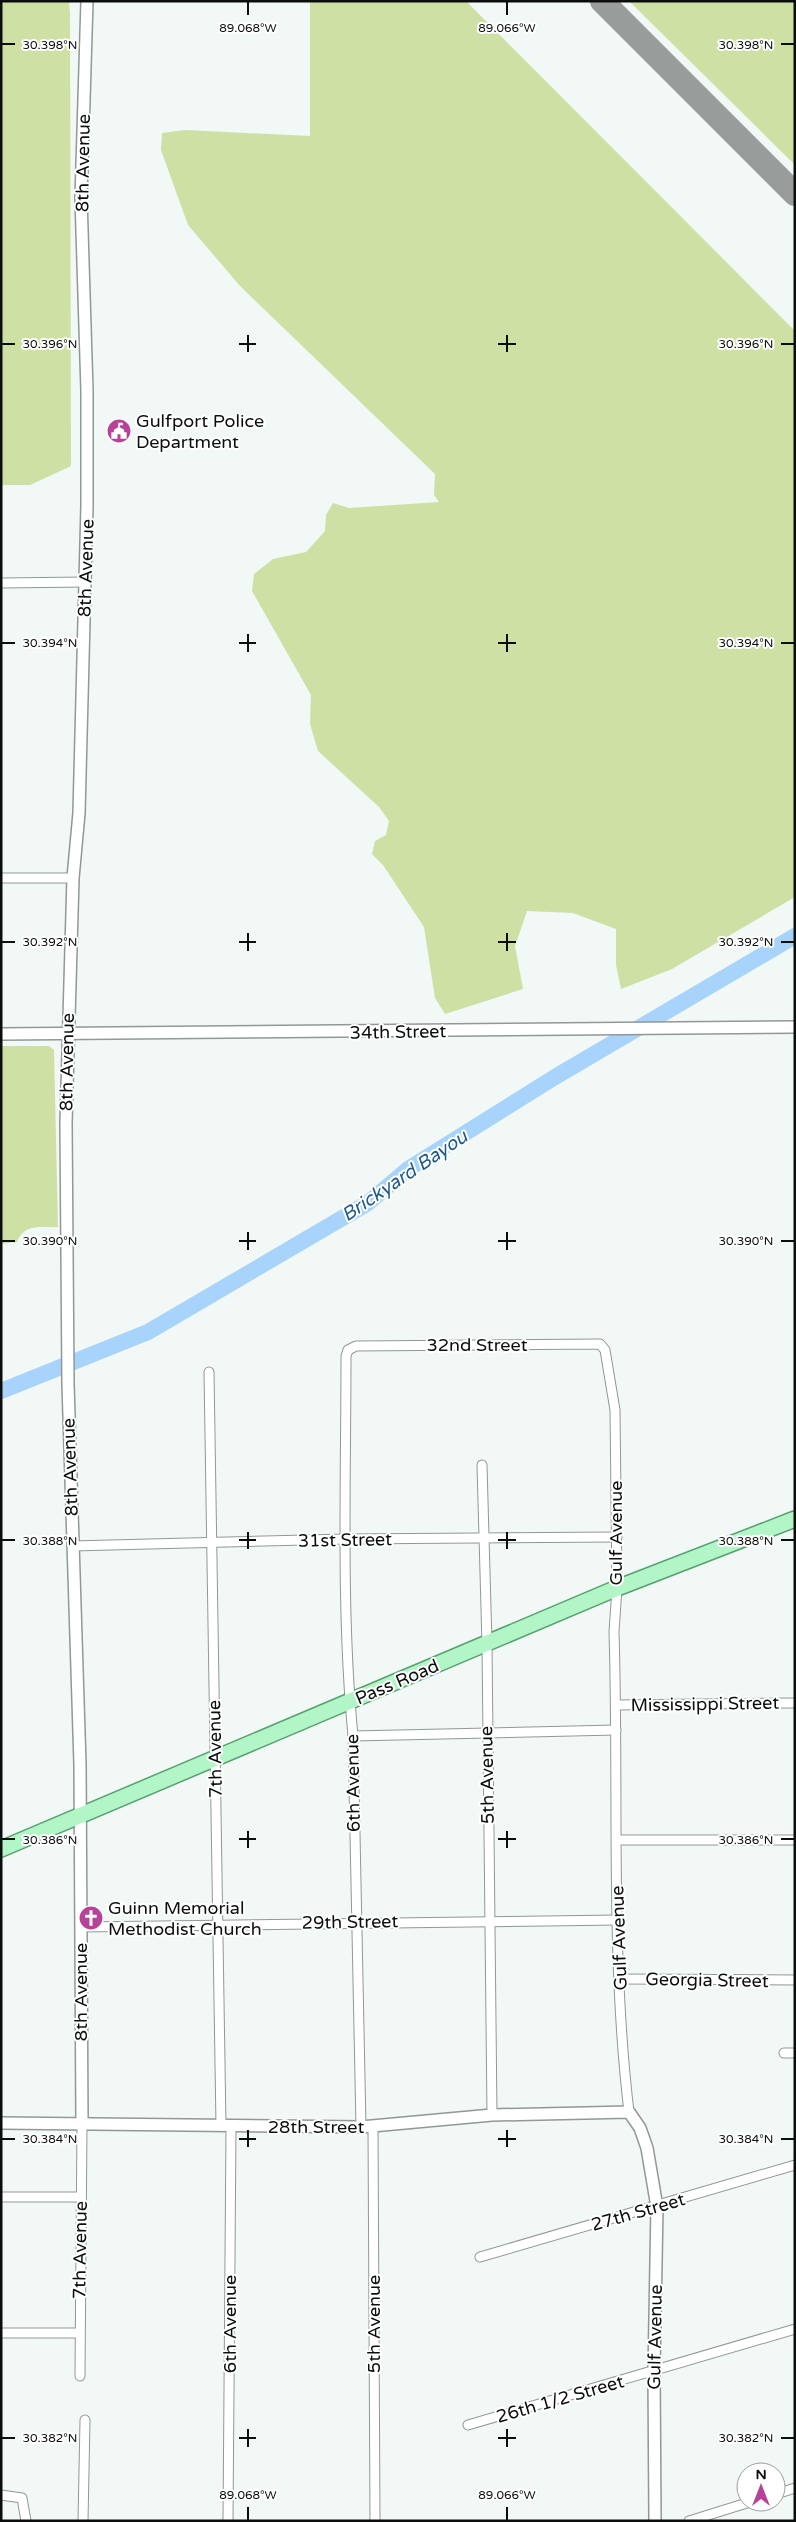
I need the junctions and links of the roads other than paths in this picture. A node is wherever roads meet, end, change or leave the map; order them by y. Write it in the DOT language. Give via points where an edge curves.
graph roads {
  1 [pos="87,1"];
  2 [pos="85,582"];
  3 [pos="1,583"];
  4 [pos="1,878"];
  5 [pos="73,878"];
  6 [pos="795,1027"];
  7 [pos="1,1034"];
  8 [pos="67,1035"];
  9 [pos="348,1350"];
  10 [pos="605,1350"];
  11 [pos="209,1372"];
  12 [pos="482,1465"];
  13 [pos="795,1519"];
  14 [pos="617,1537"];
  15 [pos="483,1538"];
  16 [pos="346,1539"];
  17 [pos="212,1543"];
  18 [pos="72,1546"];
  19 [pos="617,1588"];
  20 [pos="487,1644"];
  21 [pos="349,1701"];
  22 [pos="795,1703"];
  23 [pos="616,1705"];
  24 [pos="616,1730"];
  25 [pos="487,1731"];
  26 [pos="353,1736"];
  27 [pos="215,1758"];
  28 [pos="80,1815"];
  29 [pos="618,1840"];
  30 [pos="795,1840"];
  31 [pos="1,1849"];
  32 [pos="490,1920"];
  33 [pos="618,1920"];
  34 [pos="355,1922"];
  35 [pos="217,1924"];
  36 [pos="81,1927"];
  37 [pos="620,1978"];
  38 [pos="795,1980"];
  39 [pos="784,2053"];
  40 [pos="795,2053"];
  41 [pos="630,2112"];
  42 [pos="492,2115"];
  43 [pos="1,2123"];
  44 [pos="82,2124"];
  45 [pos="373,2126"];
  46 [pos="226,2127"];
  47 [pos="361,2127"];
  48 [pos="795,2164"];
  49 [pos="1,2197"];
  50 [pos="80,2197"];
  51 [pos="657,2206"];
  52 [pos="480,2257"];
  53 [pos="795,2329"];
  54 [pos="1,2333"];
  55 [pos="79,2333"];
  56 [pos="654,2372"];
  57 [pos="80,2376"];
  58 [pos="85,2420"];
  59 [pos="468,2425"];
  60 [pos="1,2496"];
  61 [pos="736,2506"];
  62 [pos="26,2521"];
  63 [pos="84,2521"];
  64 [pos="228,2521"];
  65 [pos="375,2521"];
  66 [pos="655,2521"];
  67 [pos="689,2521"];
  1 -- 2 [label="street, 8th Avenue" via="81,198 87,391"];
  2 -- 3 [label="street"];
  2 -- 5 [label="street, 8th Avenue" via="79,813"];
  4 -- 5 [label="street"];
  5 -- 8 [label="street, 8th Avenue"];
  6 -- 8 [label="street, 34th Street"];
  7 -- 8 [label="street, 34th Street"];
  8 -- 18 [label="street, 8th Avenue"];
  9 -- 10 [label="street, 32nd Street" via="356,1346 600,1344"];
  9 -- 16 [label="street, 6th Avenue"];
  10 -- 14 [label="street, Gulf Avenue" via="615,1410"];
  11 -- 17 [label="street, 7th Avenue"];
  12 -- 15 [label="street, 5th Avenue"];
  13 -- 19 [label="main road, Pass Road"];
  14 -- 15 [label="street, 31st Street"];
  14 -- 19 [label="street, Gulf Avenue"];
  15 -- 16 [label="street, 31st Street"];
  15 -- 20 [label="street, 5th Avenue"];
  16 -- 17 [label="street, 31st Street"];
  16 -- 21 [label="street, 6th Avenue"];
  17 -- 18 [label="street, 31st Street"];
  17 -- 27 [label="street, 7th Avenue"];
  18 -- 28 [label="street, 8th Avenue"];
  19 -- 20 [label="main road, Pass Road"];
  19 -- 23 [label="street, Gulf Avenue" via="614,1632"];
  20 -- 21 [label="main road, Pass Road"];
  20 -- 25 [label="street, 5th Avenue"];
  21 -- 26 [label="street, 6th Avenue"];
  21 -- 27 [label="main road, Pass Road"];
  22 -- 23 [label="street, Mississippi Street"];
  23 -- 24 [label="street, Gulf Avenue"];
  24 -- 25 [label="street"];
  24 -- 29 [label="street, Gulf Avenue"];
  25 -- 26 [label="street"];
  25 -- 32 [label="street, 5th Avenue"];
  26 -- 34 [label="street, 6th Avenue"];
  27 -- 28 [label="main road, Pass Road"];
  27 -- 35 [label="street, 7th Avenue"];
  28 -- 31 [label="main road, Pass Road"];
  28 -- 36 [label="street, 8th Avenue"];
  29 -- 30 [label="street"];
  29 -- 33 [label="street, Gulf Avenue"];
  32 -- 33 [label="street, 29th Street"];
  32 -- 34 [label="street, 29th Street"];
  32 -- 42 [label="street, 5th Avenue"];
  33 -- 37 [label="street, Gulf Avenue"];
  34 -- 35 [label="street, 29th Street"];
  34 -- 47 [label="street, 6th Avenue"];
  35 -- 36 [label="street, 29th Street"];
  35 -- 46 [label="street, 7th Avenue"];
  36 -- 44 [label="street, 8th Avenue"];
  37 -- 38 [label="street, Georgia Street"];
  37 -- 41 [label="street, Gulf Avenue"];
  39 -- 40 [label="street"];
  41 -- 42 [label="street, 28th Street"];
  41 -- 51 [label="street, Gulf Avenue" via="647,2148"];
  42 -- 45 [label="street, 28th Street"];
  43 -- 44 [label="street, 28th Street"];
  44 -- 46 [label="street, 28th Street"];
  44 -- 50 [label="street, 7th Avenue"];
  45 -- 47 [label="street, 28th Street"];
  45 -- 65 [label="street, 5th Avenue"];
  46 -- 47 [label="street, 28th Street"];
  46 -- 64 [label="street, 6th Avenue"];
  48 -- 51 [label="street, 27th Street"];
  49 -- 50 [label="street"];
  50 -- 55 [label="street, 7th Avenue"];
  51 -- 52 [label="street, 27th Street"];
  51 -- 56 [label="street, Gulf Avenue"];
  53 -- 56 [label="street, 26th 1/2 Street"];
  54 -- 55 [label="street"];
  55 -- 57 [label="street, 7th Avenue"];
  56 -- 59 [label="street, 26th 1/2 Street"];
  56 -- 66 [label="street, Gulf Avenue"];
  58 -- 63 [label="street"];
  60 -- 62 [label="street" via="22,2498"];
  61 -- 67 [label="street"];
}
